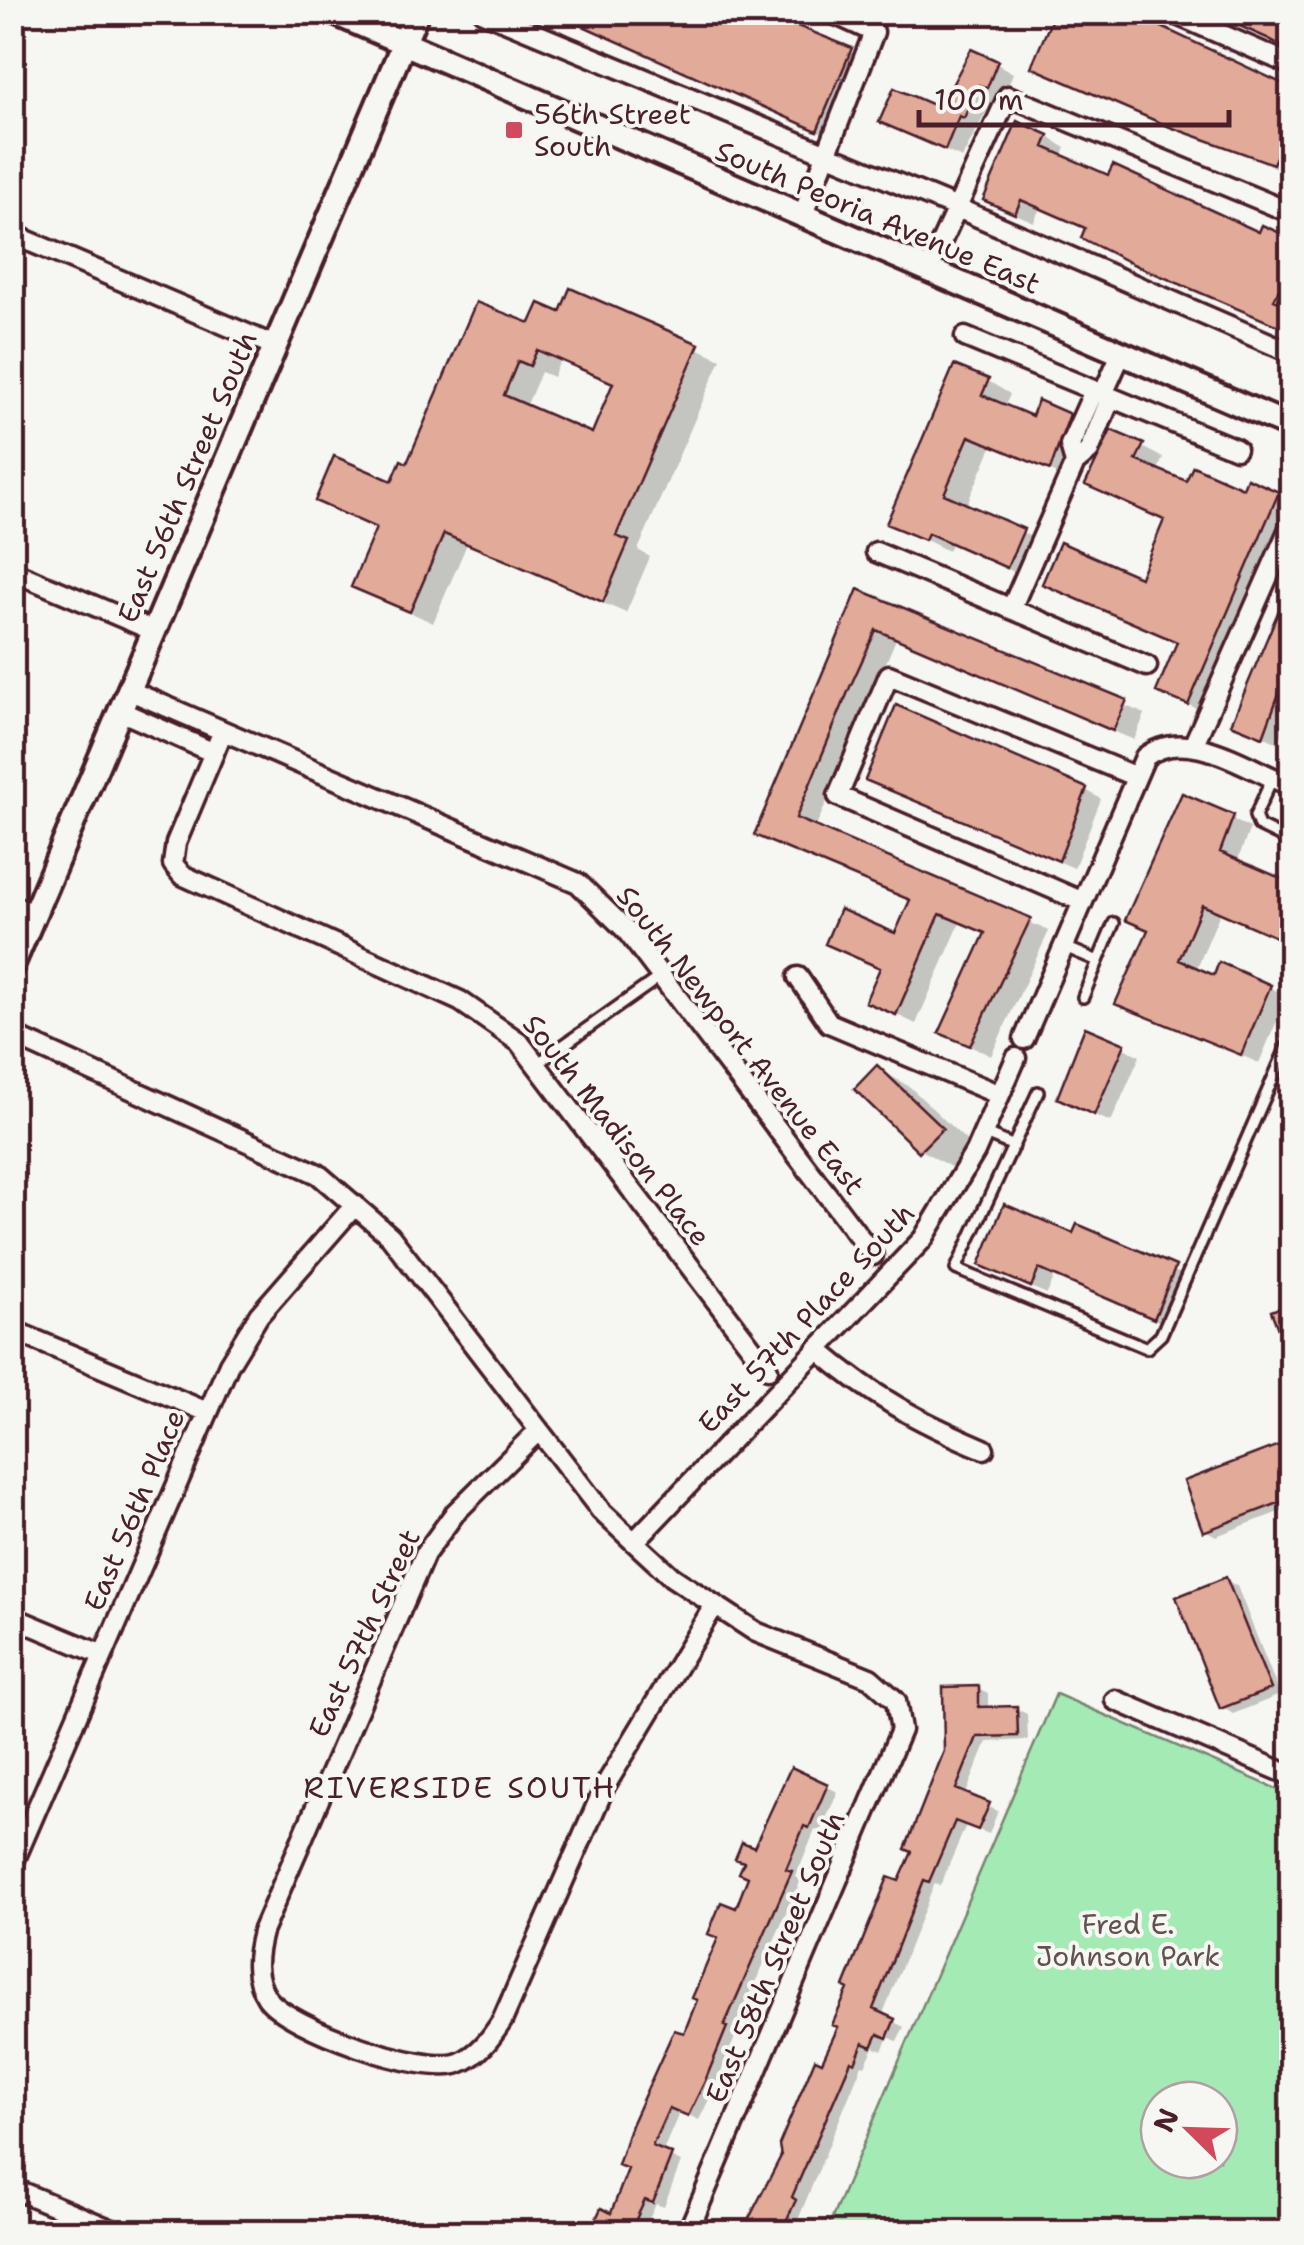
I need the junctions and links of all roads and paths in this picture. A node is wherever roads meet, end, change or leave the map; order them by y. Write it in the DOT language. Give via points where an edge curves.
graph roads {
  1 [pos="332,12"];
  2 [pos="416,12"];
  3 [pos="482,12"];
  4 [pos="830,12"];
  5 [pos="1170,12"];
  6 [pos="404,44"];
  7 [pos="1292,65"];
  8 [pos="828,155"];
  9 [pos="955,207"];
  10 [pos="1292,214"];
  11 [pos="802,218"];
  12 [pos="12,234"];
  13 [pos="928,271"];
  14 [pos="965,337"];
  15 [pos="275,346"];
  16 [pos="1292,353"];
  17 [pos="1121,354"];
  18 [pos="1103,394"];
  19 [pos="1292,426"];
  20 [pos="1236,450"];
  21 [pos="1292,522"];
  22 [pos="876,552"];
  23 [pos="12,570"];
  24 [pos="1012,609"];
  25 [pos="154,631"];
  26 [pos="1146,666"];
  27 [pos="124,701"];
  28 [pos="224,731"];
  29 [pos="1194,746"];
  30 [pos="214,753"];
  31 [pos="1134,776"];
  32 [pos="1272,779"];
  33 [pos="1292,786"];
  34 [pos="1292,842"];
  35 [pos="1081,901"];
  36 [pos="23,910"];
  37 [pos="1114,923"];
  38 [pos="1062,946"];
  39 [pos="1098,960"];
  40 [pos="12,966"];
  41 [pos="661,976"];
  42 [pos="798,978"];
  43 [pos="1083,998"];
  44 [pos="12,1035"];
  45 [pos="1292,1035"];
  46 [pos="1024,1039"];
  47 [pos="1016,1058"];
  48 [pos="537,1064"];
  49 [pos="1038,1092"];
  50 [pos="1000,1095"];
  51 [pos="983,1133"];
  52 [pos="1014,1146"];
  53 [pos="356,1205"];
  54 [pos="873,1254"];
  55 [pos="12,1330"];
  56 [pos="816,1349"];
  57 [pos="768,1369"];
  58 [pos="205,1411"];
  59 [pos="540,1430"];
  60 [pos="984,1448"];
  61 [pos="634,1542"];
  62 [pos="714,1606"];
  63 [pos="12,1617"];
  64 [pos="103,1655"];
  65 [pos="1115,1700"];
  66 [pos="1292,1776"];
  67 [pos="12,1866"];
  68 [pos="12,2188"];
  69 [pos="117,2232"];
  70 [pos="688,2232"];
  1 -- 6 [label="main road, South Peoria Avenue East"];
  2 -- 6 [label="main road, East 56th Street South"];
  3 -- 8 [label="street, South Peoria Avenue East"];
  4 -- 8 [label="street" via="874,32"];
  5 -- 7 [label="street"];
  6 -- 11 [label="main road, South Peoria Avenue East"];
  6 -- 15 [label="main road, East 56th Street South"];
  8 -- 9 [label="street, South Peoria Avenue East"];
  8 -- 11 [label="street"];
  9 -- 10 [label="street" via="1008,96"];
  9 -- 13 [label="street"];
  9 -- 16 [label="street, South Peoria Avenue East"];
  11 -- 13 [label="main road, South Peoria Avenue East"];
  12 -- 15 [label="street"];
  13 -- 17 [label="main road, South Peoria Avenue East"];
  14 -- 18 [label="street"];
  15 -- 25 [label="main road, East 56th Street South"];
  17 -- 18 [label="street"];
  17 -- 19 [label="main road, South Peoria Avenue East"];
  18 -- 20 [label="street"];
  18 -- 24 [label="street" via="1070,446 1075,463"];
  21 -- 29 [label="street"];
  22 -- 24 [label="street"];
  23 -- 25 [label="street"];
  24 -- 26 [label="street"];
  25 -- 27 [label="main road, East 56th Street South"];
  27 -- 28 [label="street, South Newport Avenue East"];
  27 -- 30 [label="street"];
  27 -- 36 [label="main road, East 56th Street South"];
  28 -- 30 [label="street"];
  28 -- 41 [label="street, South Newport Avenue East" via="578,882"];
  29 -- 31 [label="street" via="1158,746"];
  29 -- 32 [label="street"];
  30 -- 48 [label="street, South Madison Place" via="176,843 174,864 202,887 460,1001 492,1019"];
  31 -- 35 [label="street"];
  31 -- 35 [label="street" via="888,675 838,796"];
  32 -- 33 [label="street"];
  32 -- 34 [label="lane" via="1256,816 1264,830"];
  35 -- 38 [label="street"];
  36 -- 40 [label="main road, East 56th Street South"];
  37 -- 39 [label="lane"];
  38 -- 39 [label="lane"];
  38 -- 46 [label="street"];
  39 -- 43 [label="lane"];
  41 -- 48 [label="lane"];
  41 -- 54 [label="street, South Newport Avenue East"];
  42 -- 50 [label="street" via="829,1024"];
  44 -- 53 [label="street" via="280,1153"];
  45 -- 52 [label="lane" via="1161,1335 1147,1348 956,1269"];
  47 -- 50 [label="street, East 57th Place South"];
  48 -- 57 [label="street, South Madison Place"];
  49 -- 52 [label="lane"];
  50 -- 51 [label="street, East 57th Place South"];
  51 -- 52 [label="lane"];
  51 -- 56 [label="street, East 57th Place South" via="923,1238"];
  53 -- 58 [label="street, East 56th Place" via="260,1315"];
  53 -- 59 [label="street" via="390,1236"];
  55 -- 58 [label="street"];
  56 -- 60 [label="street" via="909,1418"];
  56 -- 61 [label="street, East 57th Place South"];
  58 -- 64 [label="street, East 56th Place"];
  59 -- 61 [label="street"];
  59 -- 62 [label="street, East 57th Street" via="455,1512 426,1554 262,1932 255,1958 268,2000 310,2028 412,2062 456,2064 487,2043 605,1786"];
  61 -- 62 [label="street"];
  62 -- 70 [label="street, East 58th Street South" via="784,1645 870,1678 896,1700 901,1730"];
  63 -- 64 [label="street"];
  64 -- 67 [label="street, East 56th Place"];
  65 -- 66 [label="street"];
  68 -- 69 [label="street"];
}
